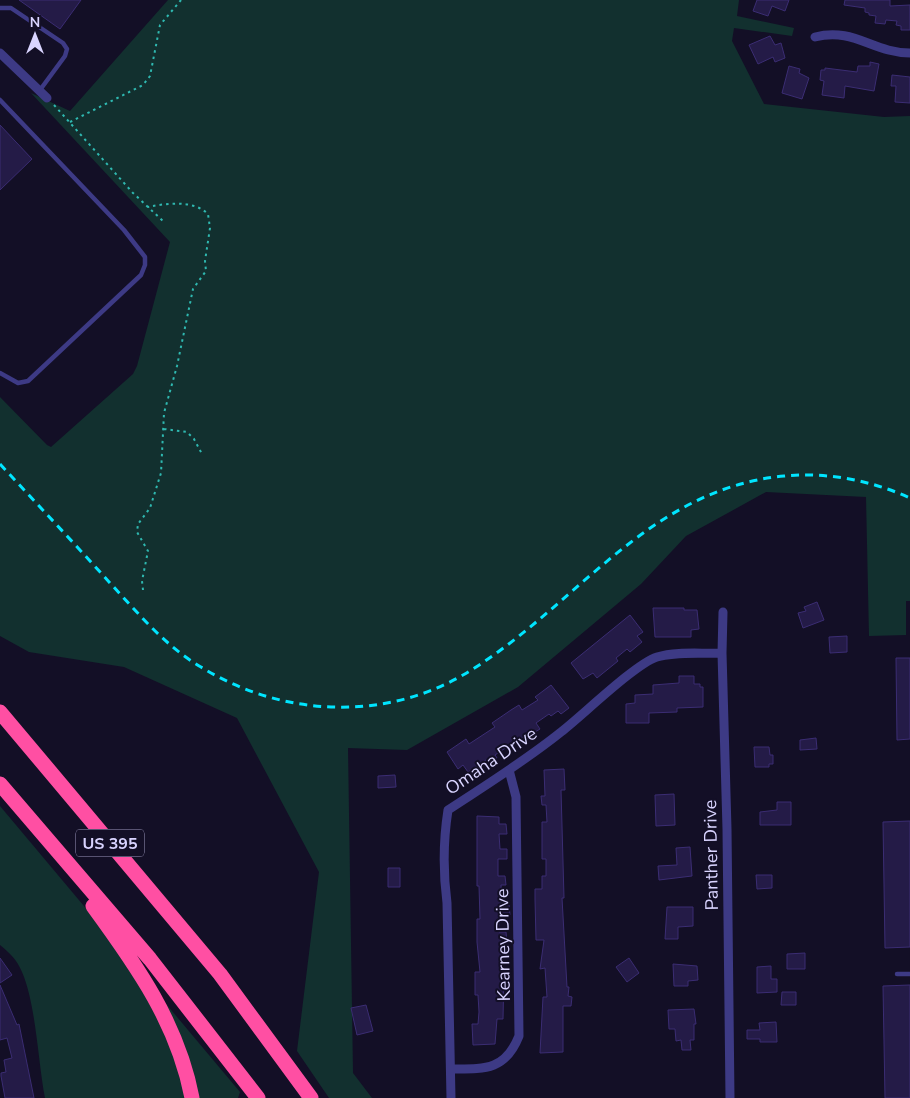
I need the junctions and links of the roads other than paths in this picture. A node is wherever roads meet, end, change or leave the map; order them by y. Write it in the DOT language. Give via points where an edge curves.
graph roads {
  1 [pos="0,8"];
  2 [pos="815,38"];
  3 [pos="0,53"];
  4 [pos="910,53"];
  5 [pos="40,90"];
  6 [pos="47,98"];
  7 [pos="0,100"];
  8 [pos="0,373"];
  9 [pos="723,612"];
  10 [pos="722,653"];
  11 [pos="0,712"];
  12 [pos="509,770"];
  13 [pos="0,784"];
  14 [pos="29,818"];
  15 [pos="897,974"];
  16 [pos="910,974"];
  17 [pos="451,1069"];
  18 [pos="310,1097"];
  19 [pos="192,1098"];
  20 [pos="258,1098"];
  21 [pos="451,1098"];
  22 [pos="730,1098"];
  1 -- 5 [label="lane" via="11,8 67,49"];
  2 -- 4 [label="street" via="847,35 890,51"];
  3 -- 5 [label="street"];
  5 -- 6 [label="street"];
  7 -- 8 [label="lane" via="124,230 145,257 145,265 141,276 28,381 18,383"];
  9 -- 10 [label="street, Panther Drive"];
  10 -- 12 [label="street, Omaha Drive" via="655,657"];
  10 -- 22 [label="street, Panther Drive"];
  11 -- 18 [label="highway, US 395" via="220,974"];
  12 -- 17 [label="street, Omaha Drive" via="448,810 443,874 447,903"];
  12 -- 17 [label="street, Kearney Drive" via="516,797 519,1036 512,1053 485,1069"];
  13 -- 14 [label="highway, US 395"];
  14 -- 19 [label="highway" via="144,978 177,1044"];
  14 -- 20 [label="highway, US 395" via="150,959"];
  15 -- 16 [label="lane"];
  17 -- 21 [label="street, Omaha Drive"];
}
